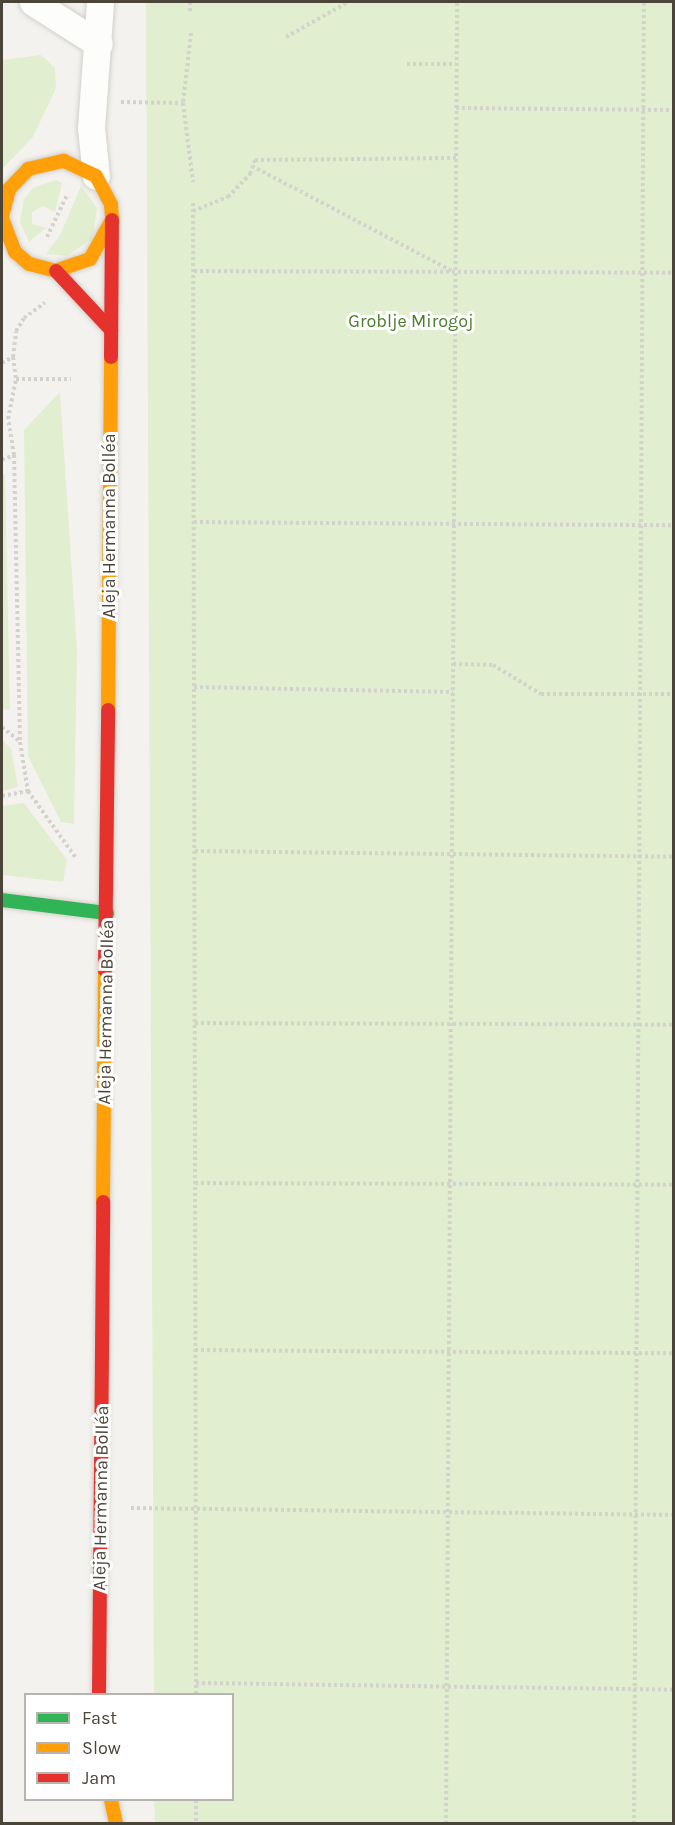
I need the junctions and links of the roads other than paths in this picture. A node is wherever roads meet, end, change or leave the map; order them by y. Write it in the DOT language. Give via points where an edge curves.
graph roads {
  1 [pos="33,2"];
  2 [pos="100,2"];
  3 [pos="99,44"];
  4 [pos="91,128"];
  5 [pos="59,162"];
  6 [pos="96,176"];
  7 [pos="5,192"];
  8 [pos="2,217"];
  9 [pos="112,220"];
  10 [pos="8,251"];
  11 [pos="56,271"];
  12 [pos="111,330"];
  13 [pos="2,900"];
  14 [pos="107,913"];
  15 [pos="99,1693"];
  16 [pos="111,1801"];
  17 [pos="116,1824"];
  1 -- 3 [label="street"];
  2 -- 3 [label="street"];
  3 -- 4 [label="street"];
  4 -- 5 [label="street"];
  4 -- 6 [label="street"];
  5 -- 6 [label="main road"];
  5 -- 7 [label="main road" via="28,169"];
  6 -- 9 [label="main road" via="111,204"];
  7 -- 8 [label="main road"];
  8 -- 10 [label="main road"];
  9 -- 11 [label="main road" via="90,259"];
  9 -- 12 [label="main road, Aleja Hermanna Bolléa"];
  10 -- 11 [label="main road" via="29,264"];
  11 -- 12 [label="main road"];
  12 -- 14 [label="main road, Aleja Hermanna Bolléa"];
  13 -- 14 [label="main road"];
  14 -- 15 [label="main road, Aleja Hermanna Bolléa"];
  16 -- 17 [label="main road"];
}
